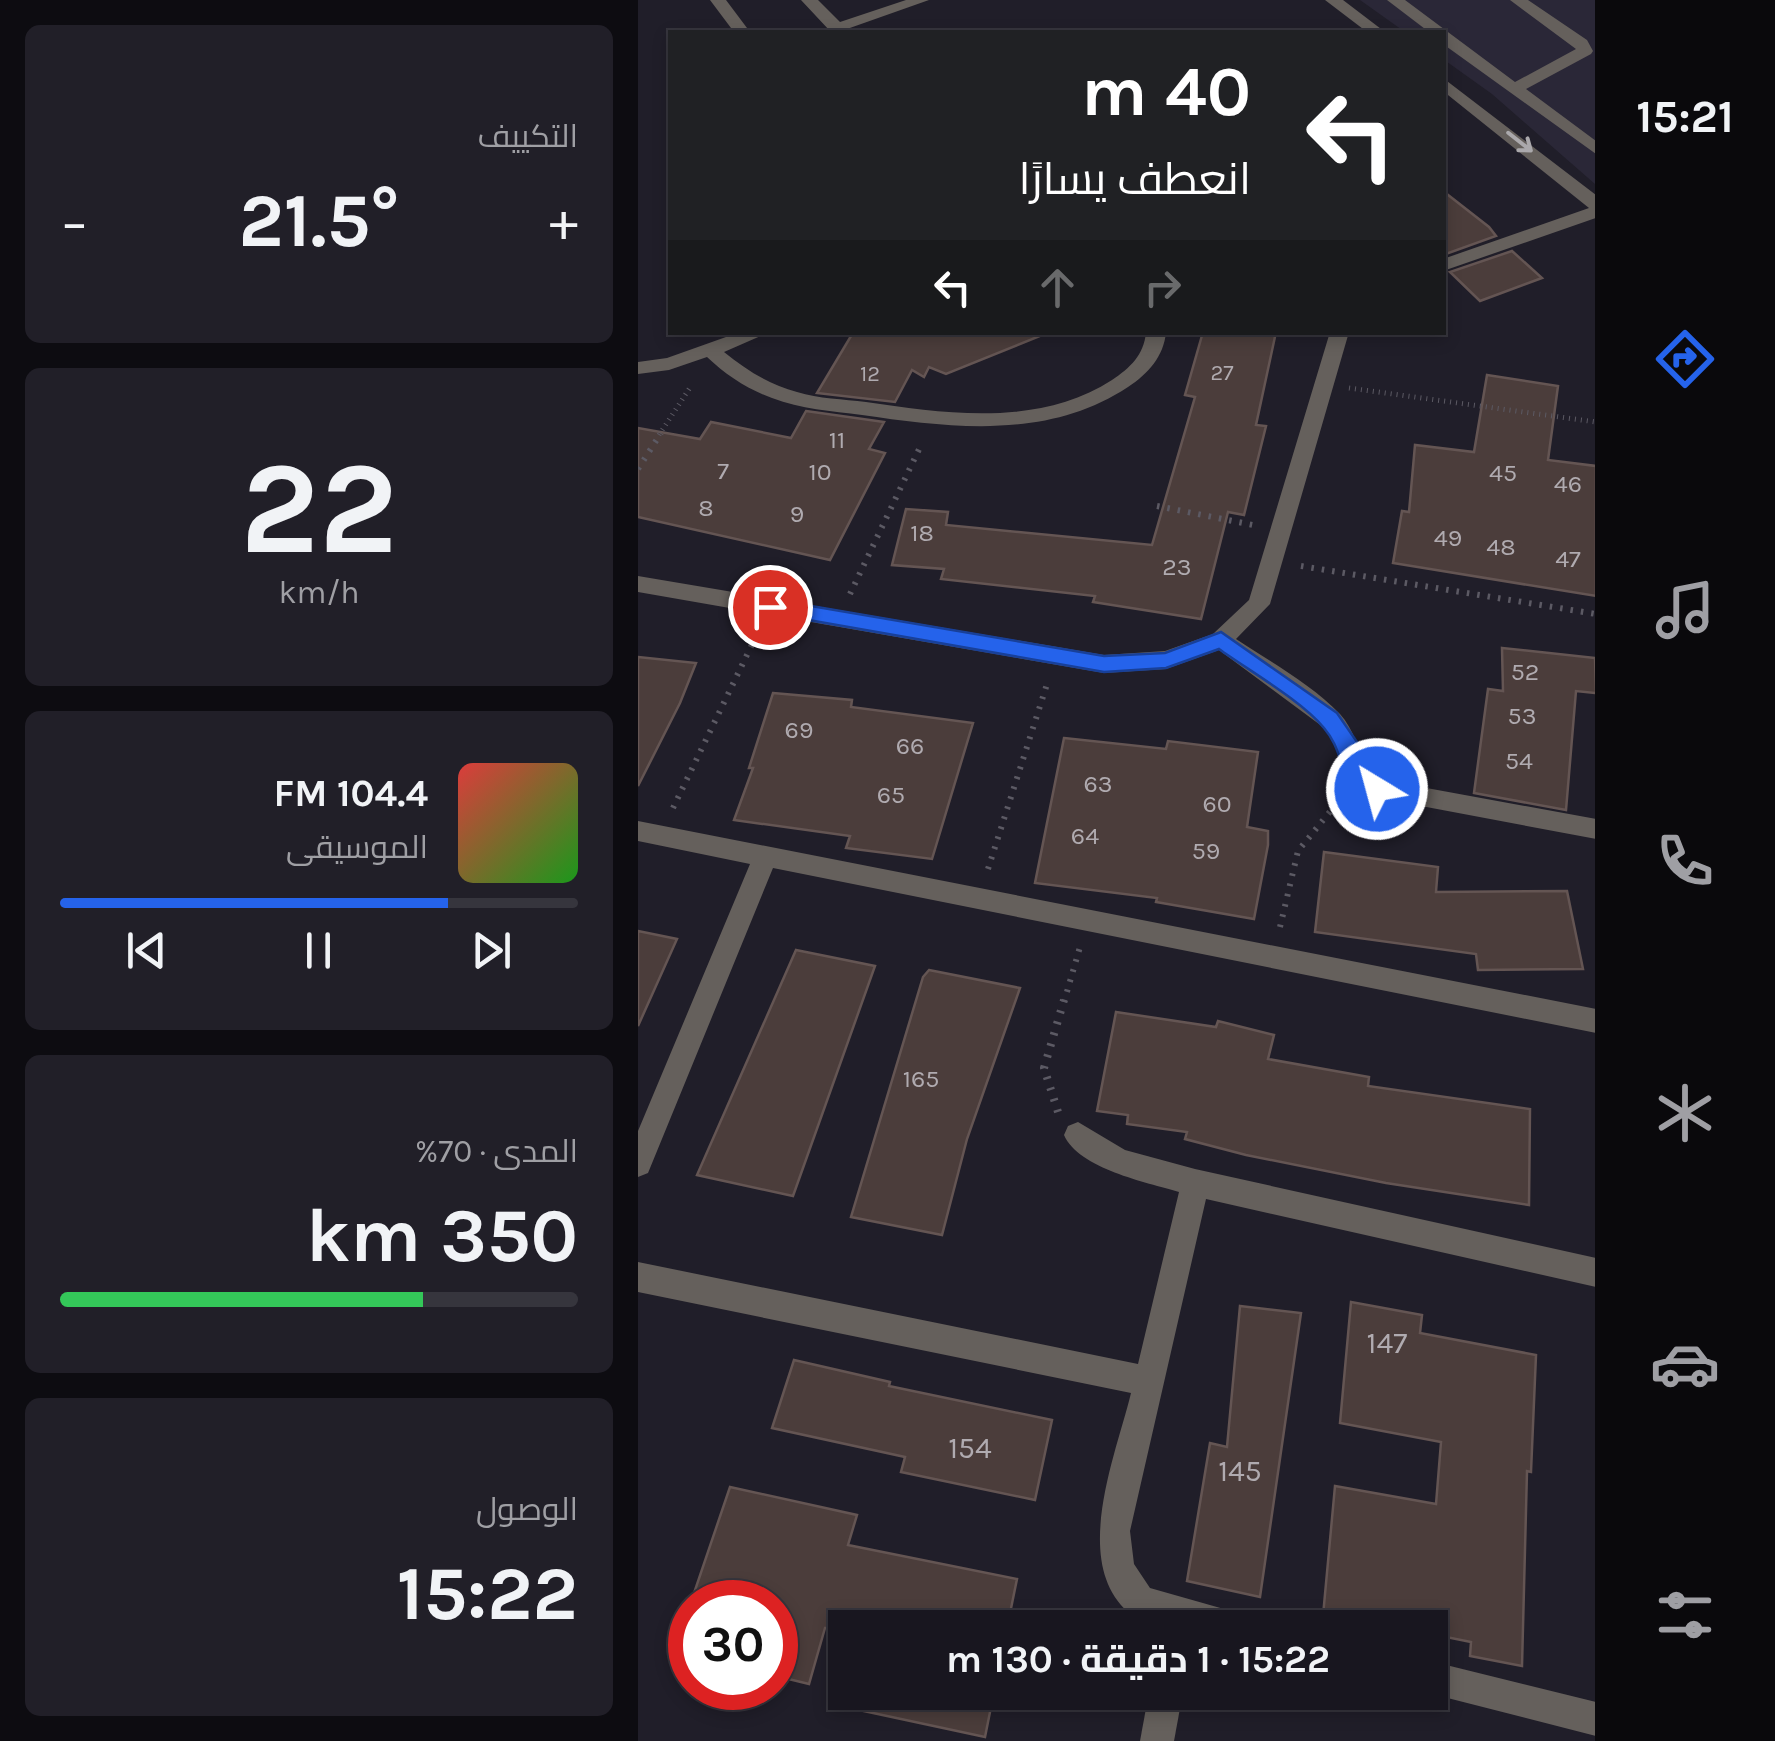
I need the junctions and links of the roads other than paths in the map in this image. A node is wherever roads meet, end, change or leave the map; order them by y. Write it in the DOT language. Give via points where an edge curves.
graph roads {
  1 [pos="718,0"];
  2 [pos="809,0"];
  3 [pos="921,0"];
  4 [pos="1334,0"];
  5 [pos="1395,0"];
  6 [pos="1518,0"];
  7 [pos="740,30"];
  8 [pos="839,30"];
  9 [pos="1374,30"];
  10 [pos="1436,30"];
  11 [pos="1446,38"];
  12 [pos="1475,60"];
  13 [pos="1446,71"];
  14 [pos="1446,84"];
  15 [pos="1514,89"];
  16 [pos="1596,150"];
  17 [pos="1596,208"];
  18 [pos="1446,263"];
  19 [pos="753,335"];
  20 [pos="1156,335"];
  21 [pos="1339,335"];
  22 [pos="712,351"];
  23 [pos="638,368"];
  24 [pos="638,584"];
  25 [pos="1221,640"];
  26 [pos="1596,830"];
  27 [pos="649,833"];
  28 [pos="766,856"];
  29 [pos="1596,1021"];
  30 [pos="1078,1136"];
  31 [pos="638,1164"];
  32 [pos="1195,1184"];
  33 [pos="1596,1273"];
  34 [pos="638,1277"];
  35 [pos="1148,1382"];
  36 [pos="1157,1610"];
  37 [pos="1448,1682"];
  38 [pos="1163,1710"];
  39 [pos="1596,1719"];
  40 [pos="1157,1741"];
  1 -- 7 [label="street"];
  2 -- 8 [label="street"];
  3 -- 8 [label="street"];
  4 -- 9 [label="street"];
  5 -- 10 [label="street"];
  6 -- 15 [label="street" via="1586,51"];
  11 -- 12 [label="street"];
  12 -- 13 [label="street"];
  12 -- 15 [label="street"];
  14 -- 17 [label="street, one-way"];
  15 -- 16 [label="street"];
  17 -- 18 [label="street"];
  19 -- 22 [label="street"];
  20 -- 22 [label="street" via="1141,368 1113,391 1031,417 934,419 793,398 732,370"];
  21 -- 25 [label="street" via="1259,604"];
  22 -- 23 [label="street"];
  24 -- 25 [label="street" via="1104,664 1166,660"];
  25 -- 26 [label="street" via="1330,718 1352,768 1377,789"];
  27 -- 28 [label="street"];
  28 -- 29 [label="street"];
  28 -- 31 [label="street"];
  30 -- 32 [label="street" via="1118,1161"];
  32 -- 33 [label="street"];
  32 -- 35 [label="street"];
  34 -- 35 [label="street"];
  35 -- 36 [label="street" via="1114,1531 1118,1570 1140,1601"];
  37 -- 39 [label="street"];
  38 -- 40 [label="street"];
}
